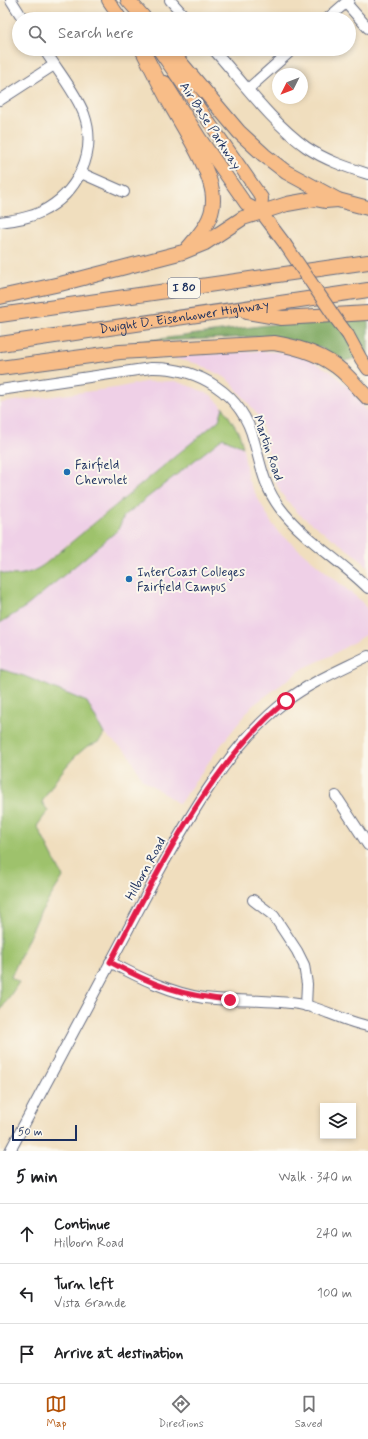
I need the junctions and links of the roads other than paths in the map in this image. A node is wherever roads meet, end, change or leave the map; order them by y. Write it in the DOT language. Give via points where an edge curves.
graph roads {
  1 [pos="10,0"];
  2 [pos="108,0"];
  3 [pos="124,0"];
  4 [pos="128,0"];
  5 [pos="170,0"];
  6 [pos="348,1"];
  7 [pos="19,12"];
  8 [pos="116,12"];
  9 [pos="132,12"];
  10 [pos="139,12"];
  11 [pos="181,12"];
  12 [pos="336,12"];
  13 [pos="368,28"];
  14 [pos="48,56"];
  15 [pos="146,56"];
  16 [pos="147,56"];
  17 [pos="163,56"];
  18 [pos="175,56"];
  19 [pos="219,56"];
  20 [pos="285,56"];
  21 [pos="54,65"];
  22 [pos="248,89"];
  23 [pos="0,100"];
  24 [pos="81,173"];
  25 [pos="368,174"];
  26 [pos="124,192"];
  27 [pos="338,200"];
  28 [pos="368,208"];
  29 [pos="261,212"];
  30 [pos="0,222"];
  31 [pos="183,252"];
  32 [pos="368,262"];
  33 [pos="368,290"];
  34 [pos="0,297"];
  35 [pos="235,309"];
  36 [pos="368,313"];
  37 [pos="0,315"];
  38 [pos="0,344"];
  39 [pos="0,368"];
  40 [pos="368,370"];
  41 [pos="0,390"];
  42 [pos="368,398"];
  43 [pos="368,588"];
  44 [pos="368,656"];
  45 [pos="336,796"];
  46 [pos="368,845"];
  47 [pos="253,900"];
  48 [pos="110,962"];
  49 [pos="306,1006"];
  50 [pos="368,1026"];
  51 [pos="10,1151"];
  1 -- 7 [label="street"];
  2 -- 8 [label="main road"];
  3 -- 9 [label="main road"];
  4 -- 10 [label="highway"];
  5 -- 11 [label="street"];
  6 -- 12 [label="street"];
  6 -- 13 [label="street"];
  14 -- 21 [label="street"];
  15 -- 31 [label="highway" via="203,165 213,191 212,210 208,222"];
  16 -- 29 [label="main road, Air Base Parkway" via="246,204"];
  17 -- 29 [label="main road, Air Base Parkway" via="262,198"];
  18 -- 27 [label="highway" via="239,132 264,155 286,172"];
  19 -- 22 [label="street"];
  20 -- 22 [label="street"];
  21 -- 23 [label="street"];
  21 -- 24 [label="street" via="77,99 84,115 88,134"];
  22 -- 25 [label="street" via="270,115 307,147 327,159"];
  24 -- 26 [label="street"];
  24 -- 30 [label="street" via="69,190 53,205 27,217"];
  27 -- 28 [label="highway"];
  27 -- 29 [label="highway" via="300,201"];
  29 -- 31 [label="highway" via="243,218 205,243"];
  29 -- 40 [label="main road, Air Base Parkway, bridge" via="348,335"];
  31 -- 34 [label="highway"];
  32 -- 37 [label="highway, I 80"];
  33 -- 35 [label="highway, Dwight D. Eisenhower Highway / I 80"];
  35 -- 36 [label="highway" via="282,318"];
  35 -- 38 [label="highway, Dwight D. Eisenhower Highway / I 80"];
  39 -- 42 [label="highway" via="120,352 274,343 295,346 320,356 342,371"];
  41 -- 43 [label="street, Martin Road" via="151,368 176,369 202,377 229,397 240,410 254,440 262,474 279,508 297,527"];
  44 -- 48 [label="street, Hilborn Road" via="300,691 267,717 247,738 207,790"];
  45 -- 46 [label="street"];
  47 -- 49 [label="street" via="274,916 297,951 304,965 307,984"];
  48 -- 49 [label="street" via="152,983 204,998 279,1001"];
  48 -- 51 [label="street, Hilborn Road"];
  49 -- 50 [label="street"];
}
